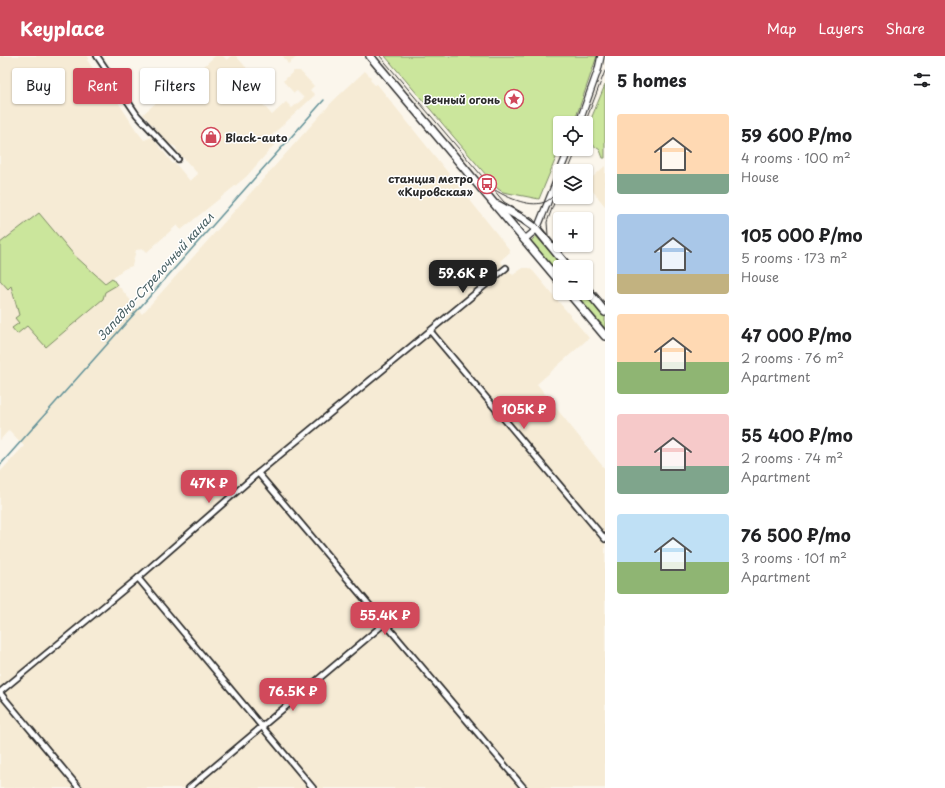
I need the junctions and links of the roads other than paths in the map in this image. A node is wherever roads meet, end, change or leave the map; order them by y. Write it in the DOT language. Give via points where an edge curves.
graph roads {
  1 [pos="97,56"];
  2 [pos="370,56"];
  3 [pos="601,56"];
  4 [pos="581,116"];
  5 [pos="178,159"];
  6 [pos="553,189"];
  7 [pos="494,203"];
  8 [pos="537,229"];
  9 [pos="524,240"];
  10 [pos="562,260"];
  11 [pos="506,268"];
  12 [pos="553,274"];
  13 [pos="593,297"];
  14 [pos="575,300"];
  15 [pos="605,312"];
  16 [pos="431,332"];
  17 [pos="605,336"];
  18 [pos="258,473"];
  19 [pos="605,539"];
  20 [pos="138,578"];
  21 [pos="385,623"];
  22 [pos="0,692"];
  23 [pos="263,727"];
  24 [pos="79,788"];
  25 [pos="189,788"];
  26 [pos="313,788"];
  27 [pos="524,788"];
  1 -- 5 [label="street" via="136,115"];
  2 -- 7 [label="main road"];
  3 -- 4 [label="street"];
  6 -- 8 [label="street"];
  7 -- 8 [label="main road"];
  7 -- 9 [label="main road"];
  8 -- 9 [label="street"];
  8 -- 10 [label="main road"];
  9 -- 12 [label="main road"];
  11 -- 16 [label="street"];
  13 -- 15 [label="main road"];
  14 -- 17 [label="main road"];
  16 -- 18 [label="street"];
  16 -- 19 [label="street"];
  18 -- 20 [label="street"];
  18 -- 21 [label="street"];
  20 -- 22 [label="street"];
  20 -- 23 [label="street"];
  21 -- 23 [label="street"];
  21 -- 27 [label="street"];
  22 -- 24 [label="street"];
  23 -- 25 [label="street"];
  23 -- 26 [label="street"];
}
